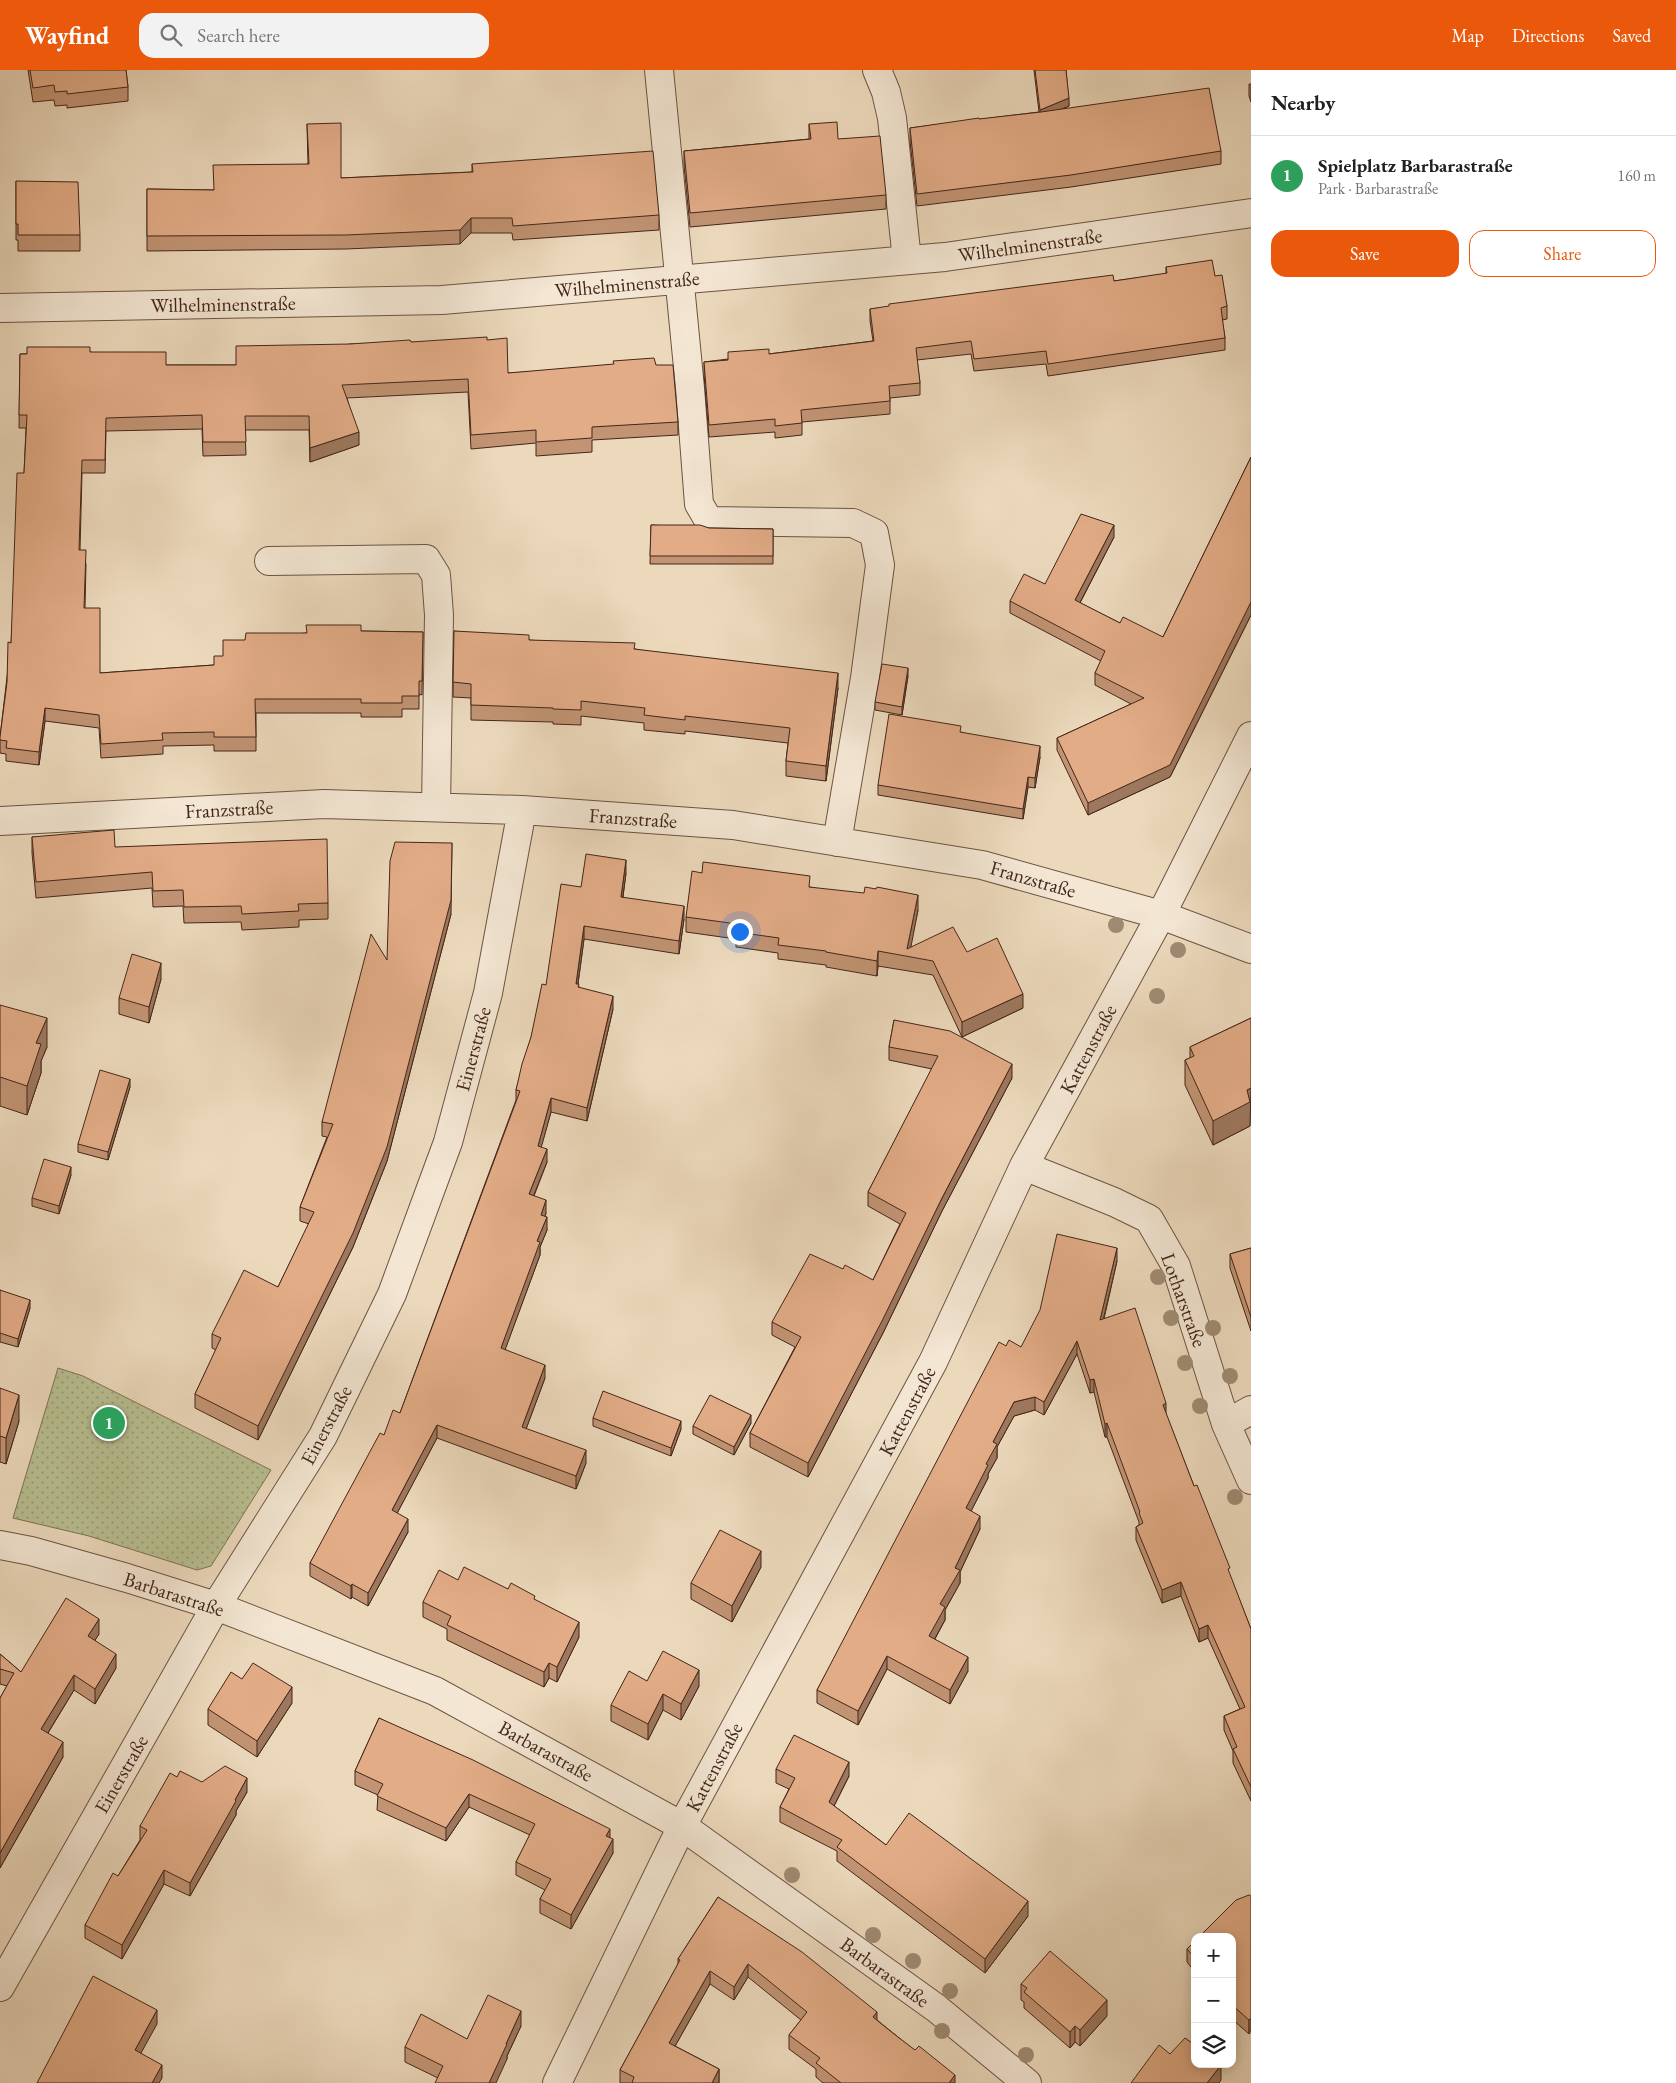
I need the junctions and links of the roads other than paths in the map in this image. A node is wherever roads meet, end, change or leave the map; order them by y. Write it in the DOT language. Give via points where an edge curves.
graph roads {
  1 [pos="660,70"];
  2 [pos="878,70"];
  3 [pos="1251,213"];
  4 [pos="907,260"];
  5 [pos="680,280"];
  6 [pos="0,308"];
  7 [pos="269,562"];
  8 [pos="1251,736"];
  9 [pos="436,807"];
  10 [pos="522,810"];
  11 [pos="0,821"];
  12 [pos="837,842"];
  13 [pos="1161,915"];
  14 [pos="1251,949"];
  15 [pos="1024,1166"];
  16 [pos="1251,1410"];
  17 [pos="1226,1424"];
  18 [pos="1251,1480"];
  19 [pos="0,1545"];
  20 [pos="216,1606"];
  21 [pos="682,1826"];
  22 [pos="0,1987"];
  23 [pos="558,2083"];
  24 [pos="1027,2083"];
  1 -- 5 [label="street"];
  2 -- 4 [label="street" via="892,118"];
  3 -- 4 [label="street, Wilhelminenstraße" via="945,258"];
  4 -- 5 [label="street, Wilhelminenstraße"];
  5 -- 6 [label="street, Wilhelminenstraße" via="442,300"];
  5 -- 12 [label="street" via="699,504 709,520 853,523 874,533 879,575"];
  7 -- 9 [label="street" via="426,559 436,575 439,616"];
  8 -- 13 [label="street, Kattenstraße"];
  9 -- 10 [label="street, Franzstraße"];
  9 -- 11 [label="street, Franzstraße" via="324,804"];
  10 -- 12 [label="street, Franzstraße" via="733,825"];
  10 -- 20 [label="street, Einerstraße" via="488,993 448,1142 392,1294 323,1436"];
  12 -- 13 [label="street, Franzstraße" via="982,865"];
  13 -- 14 [label="street, Franzstraße"];
  13 -- 15 [label="street, Kattenstraße"];
  15 -- 17 [label="street, Lotharstraße" via="1114,1202 1149,1220 1176,1266"];
  15 -- 21 [label="street, Kattenstraße" via="933,1362"];
  16 -- 17 [label="street"];
  17 -- 18 [label="street, Lotharstraße"];
  19 -- 20 [label="street, Barbarastraße" via="119,1576"];
  20 -- 21 [label="street, Barbarastraße" via="435,1690"];
  20 -- 22 [label="street, Einerstraße"];
  21 -- 23 [label="street, Kattenstraße"];
  21 -- 24 [label="street, Barbarastraße" via="936,2008"];
}
